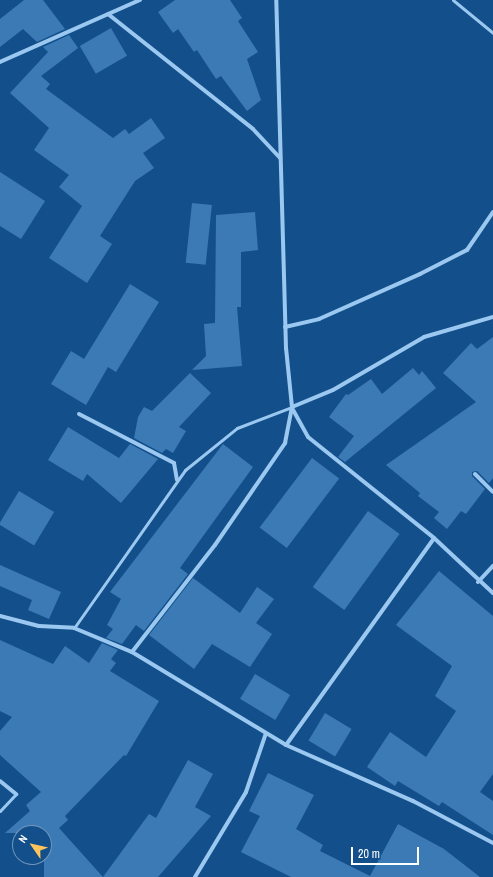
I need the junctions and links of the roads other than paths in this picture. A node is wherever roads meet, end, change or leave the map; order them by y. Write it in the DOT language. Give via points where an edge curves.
graph roads {
  1 [pos="140,0"];
  2 [pos="276,0"];
  3 [pos="453,0"];
  4 [pos="108,14"];
  5 [pos="493,34"];
  6 [pos="0,62"];
  7 [pos="280,158"];
  8 [pos="493,212"];
  9 [pos="493,316"];
  10 [pos="285,327"];
  11 [pos="292,407"];
  12 [pos="79,414"];
  13 [pos="474,474"];
  14 [pos="177,480"];
  15 [pos="493,492"];
  16 [pos="434,538"];
  17 [pos="493,566"];
  18 [pos="478,582"];
  19 [pos="493,593"];
  20 [pos="0,616"];
  21 [pos="74,628"];
  22 [pos="132,652"];
  23 [pos="266,733"];
  24 [pos="286,745"];
  25 [pos="0,781"];
  26 [pos="16,794"];
  27 [pos="0,811"];
  28 [pos="493,843"];
  29 [pos="195,877"];
  1 -- 4 [label="street"];
  2 -- 7 [label="street"];
  3 -- 5 [label="lane"];
  4 -- 6 [label="street"];
  4 -- 7 [label="street" via="253,129"];
  7 -- 10 [label="street"];
  8 -- 10 [label="street" via="468,250 319,319"];
  9 -- 11 [label="street" via="424,337 333,390"];
  10 -- 11 [label="street"];
  11 -- 14 [label="lane" via="237,428 185,470"];
  11 -- 16 [label="street" via="308,437"];
  11 -- 22 [label="street" via="285,443 215,545"];
  12 -- 14 [label="street" via="174,463"];
  13 -- 15 [label="street"];
  14 -- 21 [label="lane"];
  16 -- 18 [label="street"];
  16 -- 24 [label="street"];
  17 -- 18 [label="street"];
  18 -- 19 [label="street"];
  20 -- 21 [label="street" via="39,626"];
  21 -- 22 [label="street"];
  22 -- 23 [label="street"];
  23 -- 24 [label="street"];
  23 -- 29 [label="street" via="246,792"];
  24 -- 28 [label="street" via="413,801"];
  25 -- 26 [label="street"];
  26 -- 27 [label="lane"];
}
